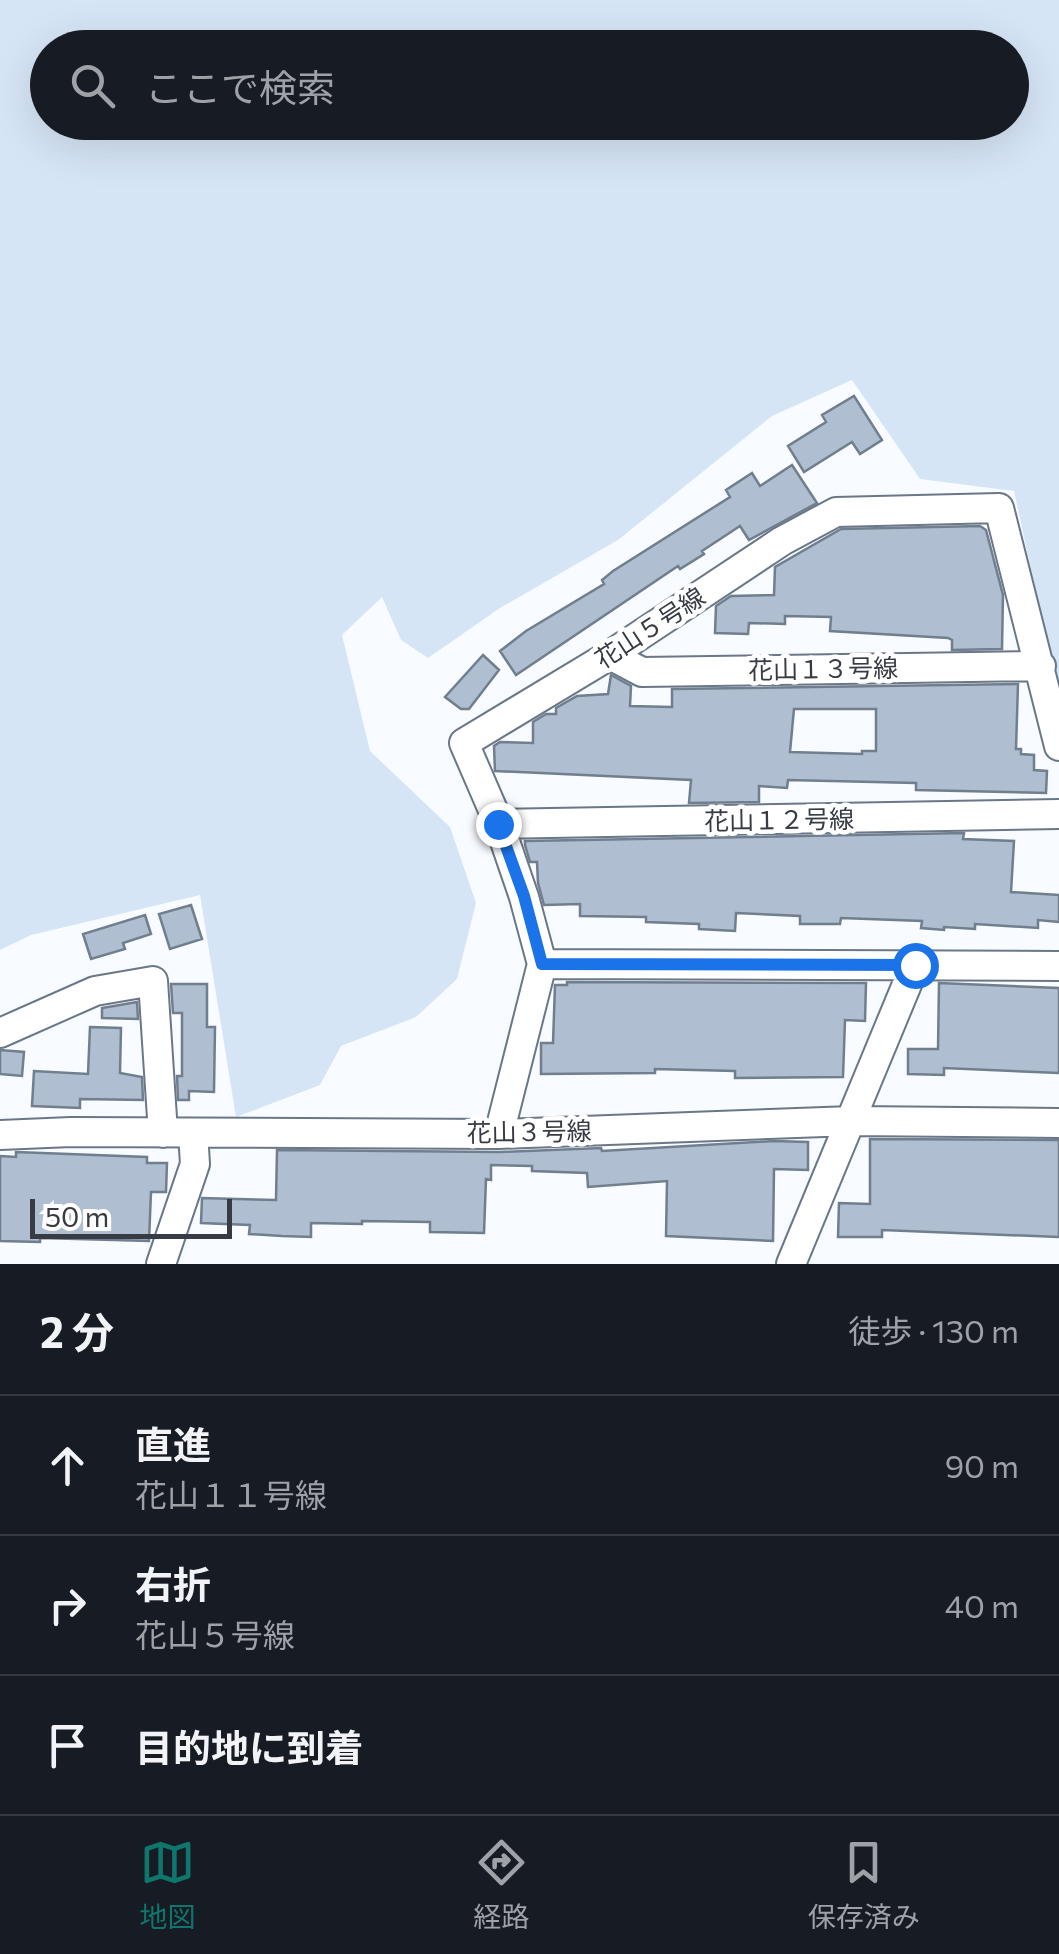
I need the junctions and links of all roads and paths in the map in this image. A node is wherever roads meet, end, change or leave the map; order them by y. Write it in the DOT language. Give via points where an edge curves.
graph roads {
  1 [pos="610,655"];
  2 [pos="1040,666"];
  3 [pos="1059,746"];
  4 [pos="1059,814"];
  5 [pos="498,824"];
  6 [pos="542,964"];
  7 [pos="915,965"];
  8 [pos="1059,966"];
  9 [pos="0,1033"];
  10 [pos="852,1121"];
  11 [pos="1059,1123"];
  12 [pos="163,1133"];
  13 [pos="193,1133"];
  14 [pos="498,1134"];
  15 [pos="0,1135"];
  16 [pos="161,1264"];
  17 [pos="790,1264"];
  1 -- 2 [label="street, 花山１３号線" via="642,672"];
  1 -- 2 [label="street, 花山５号線" via="836,512 999,508"];
  1 -- 5 [label="street, 花山５号線" via="464,743"];
  2 -- 3 [label="street, 花山５号線"];
  4 -- 5 [label="street, 花山１２号線"];
  5 -- 6 [label="street, 花山５号線"];
  6 -- 7 [label="street"];
  6 -- 14 [label="street, 花山５号線"];
  7 -- 8 [label="street"];
  7 -- 10 [label="street"];
  9 -- 12 [label="street" via="95,991 153,981"];
  10 -- 11 [label="street, 花山３号線"];
  10 -- 14 [label="street, 花山３号線"];
  10 -- 17 [label="street"];
  12 -- 13 [label="street, 花山３号線"];
  12 -- 15 [label="street, 花山３号線"];
  13 -- 14 [label="street, 花山３号線"];
  13 -- 16 [label="street" via="194,1164"];
}
